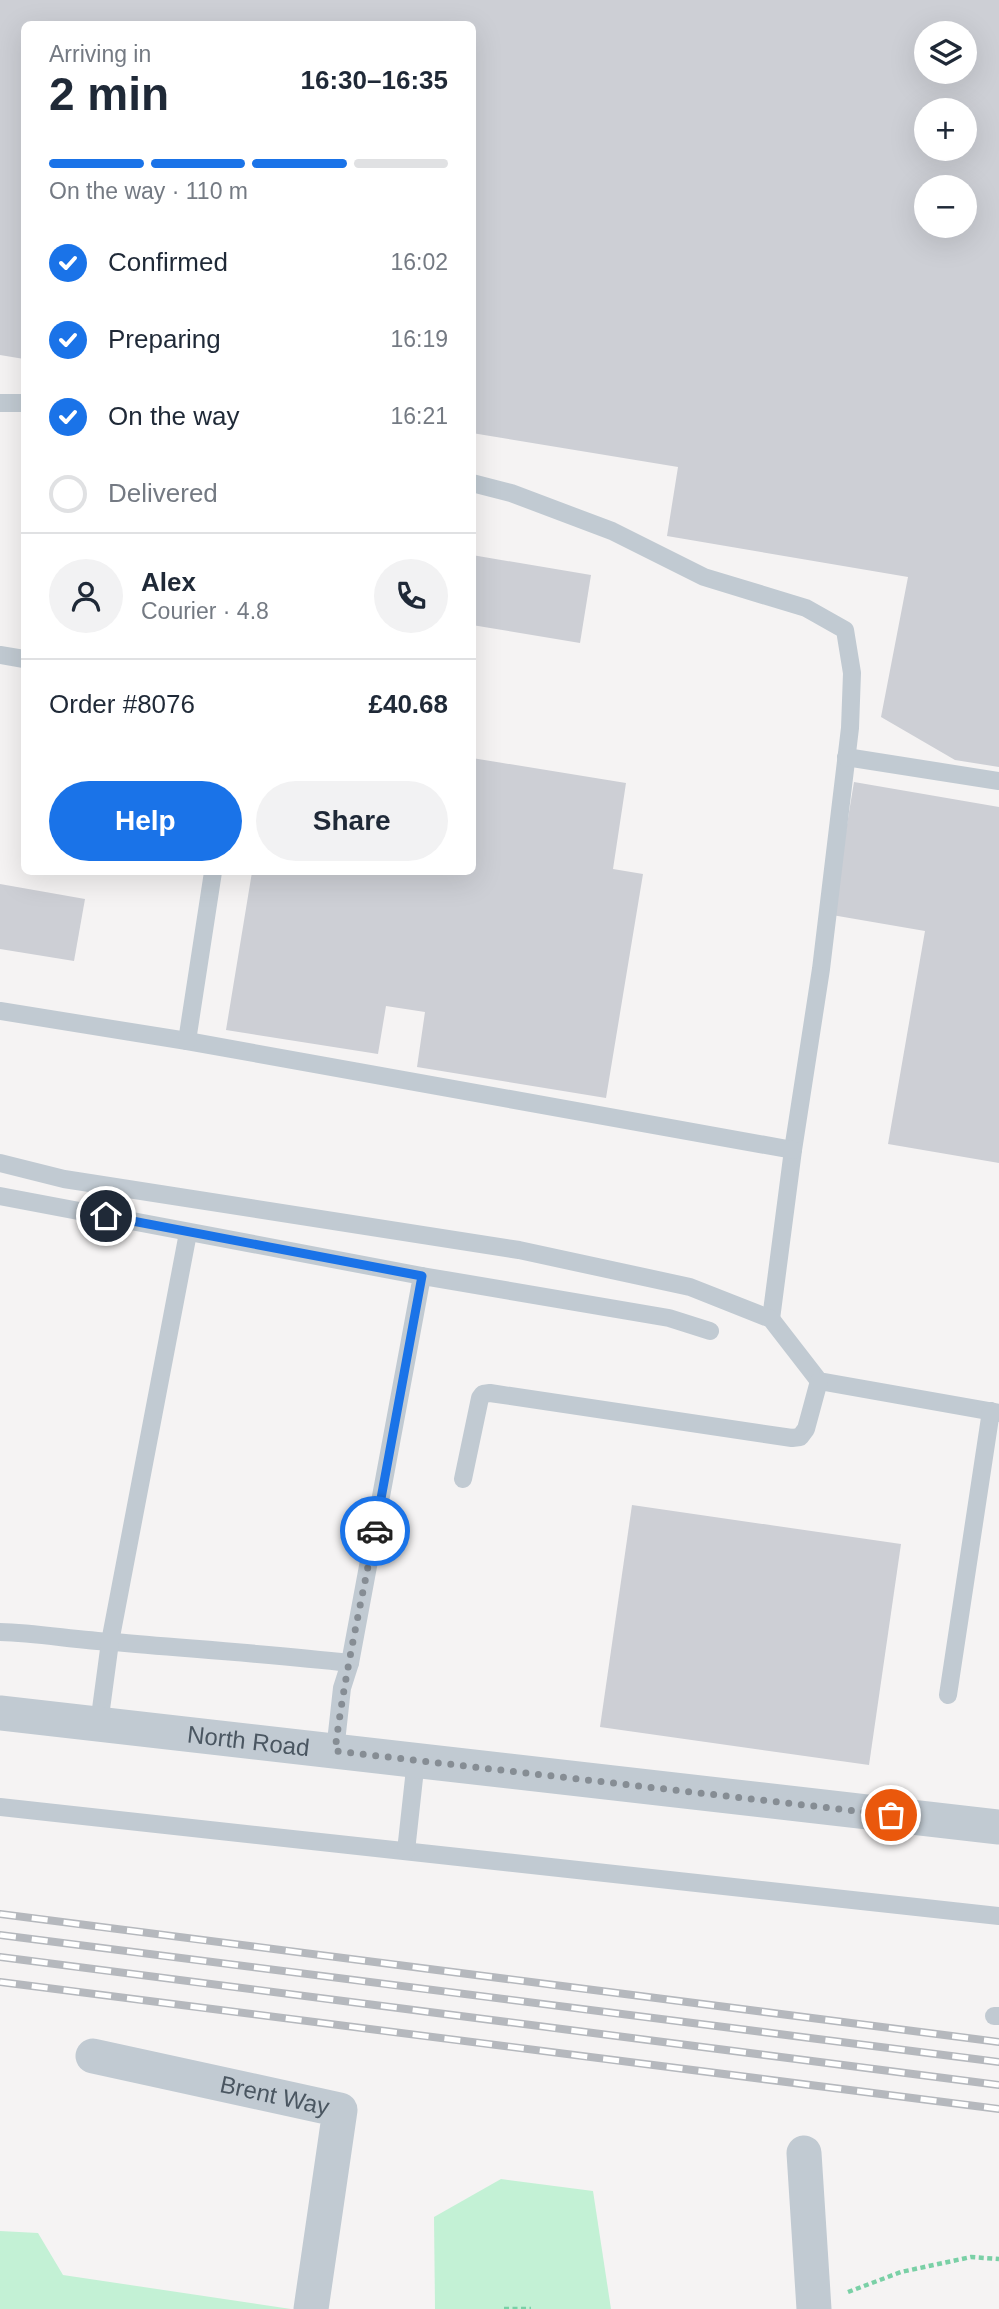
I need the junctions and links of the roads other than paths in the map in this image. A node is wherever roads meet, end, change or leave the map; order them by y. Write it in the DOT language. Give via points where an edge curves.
graph roads {
  1 [pos="0,403"];
  2 [pos="21,404"];
  3 [pos="476,484"];
  4 [pos="0,655"];
  5 [pos="21,658"];
  6 [pos="846,757"];
  7 [pos="999,781"];
  8 [pos="213,875"];
  9 [pos="0,1011"];
  10 [pos="187,1041"];
  11 [pos="793,1150"];
  12 [pos="0,1163"];
  13 [pos="0,1196"];
  14 [pos="188,1233"];
  15 [pos="422,1276"];
  16 [pos="771,1319"];
  17 [pos="710,1331"];
  18 [pos="819,1381"];
  19 [pos="995,1412"];
  20 [pos="463,1479"];
  21 [pos="0,1632"];
  22 [pos="110,1642"];
  23 [pos="350,1663"];
  24 [pos="948,1695"];
  25 [pos="0,1713"];
  26 [pos="99,1724"];
  27 [pos="335,1751"];
  28 [pos="416,1760"];
  29 [pos="0,1807"];
  30 [pos="999,1826"];
  31 [pos="406,1851"];
  32 [pos="999,1916"];
  33 [pos="93,2056"];
  34 [pos="804,2153"];
  35 [pos="814,2308"];
  36 [pos="311,2309"];
  1 -- 2 [label="lane"];
  3 -- 6 [label="lane" via="612,531 704,577 806,608 845,630 852,673"];
  4 -- 5 [label="lane"];
  6 -- 7 [label="lane"];
  6 -- 11 [label="lane" via="821,969"];
  8 -- 10 [label="lane"];
  9 -- 10 [label="lane"];
  10 -- 11 [label="lane"];
  11 -- 16 [label="lane"];
  12 -- 16 [label="lane" via="64,1179 519,1250 690,1286"];
  13 -- 14 [label="lane"];
  14 -- 15 [label="lane"];
  14 -- 22 [label="lane"];
  15 -- 17 [label="lane" via="669,1318"];
  15 -- 23 [label="lane"];
  16 -- 18 [label="lane"];
  18 -- 19 [label="lane"];
  18 -- 20 [label="lane" via="806,1429 792,1438 490,1392 480,1398"];
  19 -- 24 [label="lane"];
  21 -- 22 [label="lane"];
  22 -- 23 [label="lane"];
  22 -- 26 [label="lane"];
  23 -- 27 [label="lane" via="342,1688"];
  25 -- 26 [label="street, North Road"];
  26 -- 27 [label="street, North Road"];
  27 -- 28 [label="street, North Road"];
  28 -- 30 [label="street, North Road"];
  28 -- 31 [label="lane"];
  29 -- 31 [label="lane"];
  31 -- 32 [label="lane"];
  33 -- 36 [label="street, Brent Way" via="340,2110"];
  34 -- 35 [label="street"];
}
